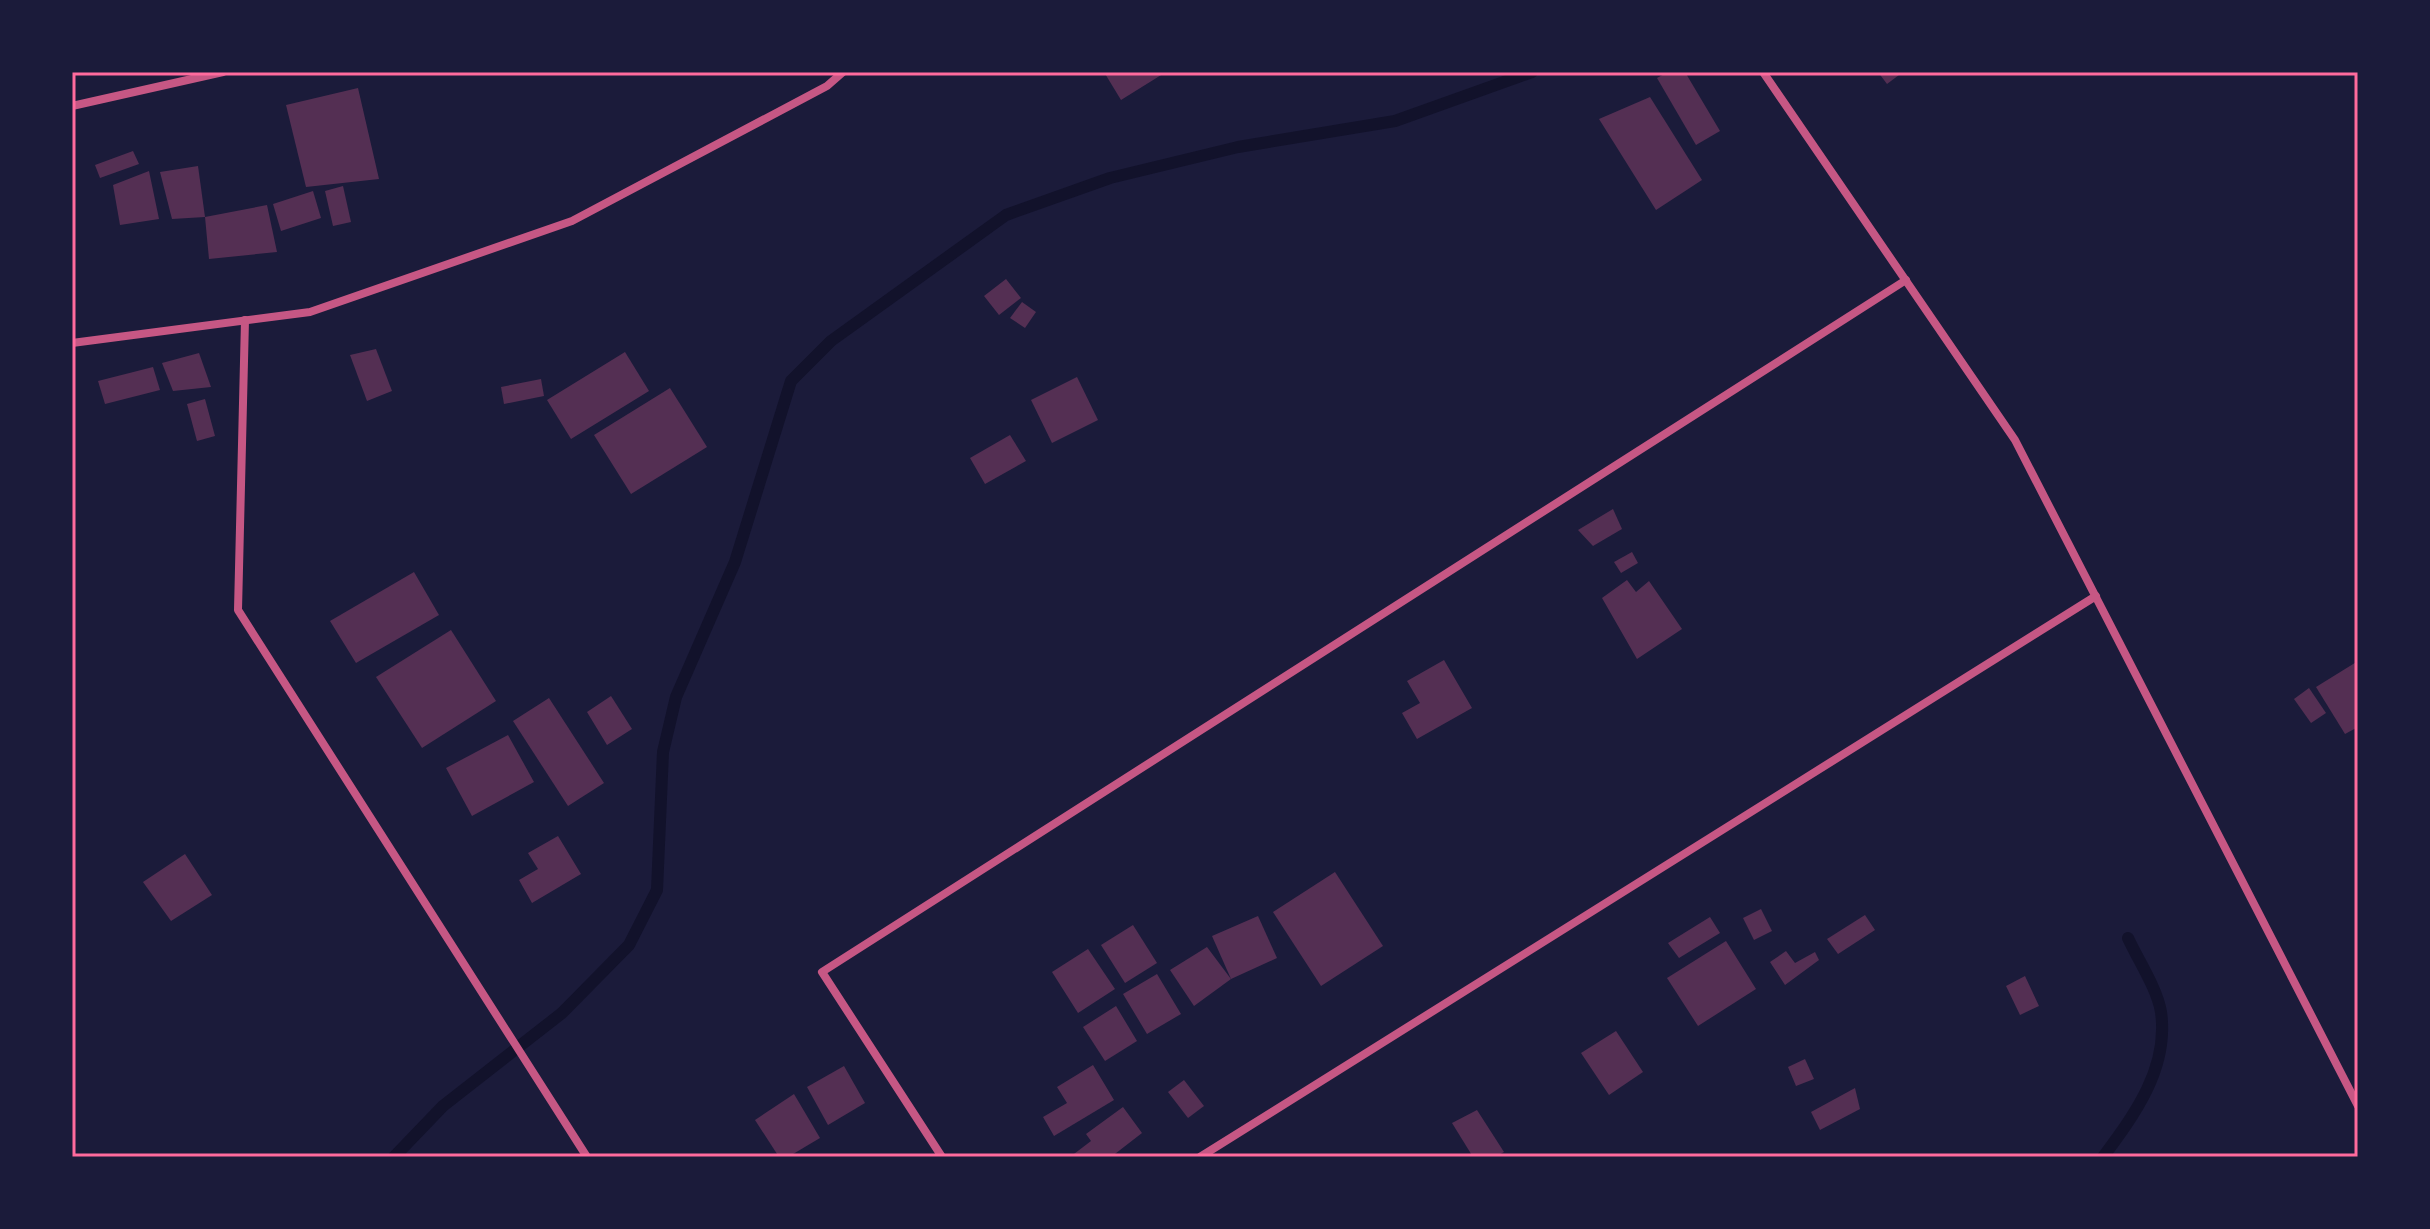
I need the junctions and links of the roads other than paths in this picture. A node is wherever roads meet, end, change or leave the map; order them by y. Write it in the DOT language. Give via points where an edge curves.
graph roads {
  1 [pos="223,72"];
  2 [pos="843,72"];
  3 [pos="1763,72"];
  4 [pos="72,106"];
  5 [pos="1906,280"];
  6 [pos="245,320"];
  7 [pos="72,343"];
  8 [pos="2096,596"];
  9 [pos="2358,1106"];
  10 [pos="587,1157"];
  11 [pos="942,1157"];
  12 [pos="1200,1157"];
  1 -- 4 [label="street"];
  2 -- 6 [label="street" via="827,86 572,221 310,312"];
  3 -- 5 [label="street"];
  5 -- 8 [label="street" via="2015,440"];
  5 -- 11 [label="street" via="822,972"];
  6 -- 7 [label="street"];
  6 -- 10 [label="street" via="238,610"];
  8 -- 9 [label="street"];
  8 -- 12 [label="street"];
}
